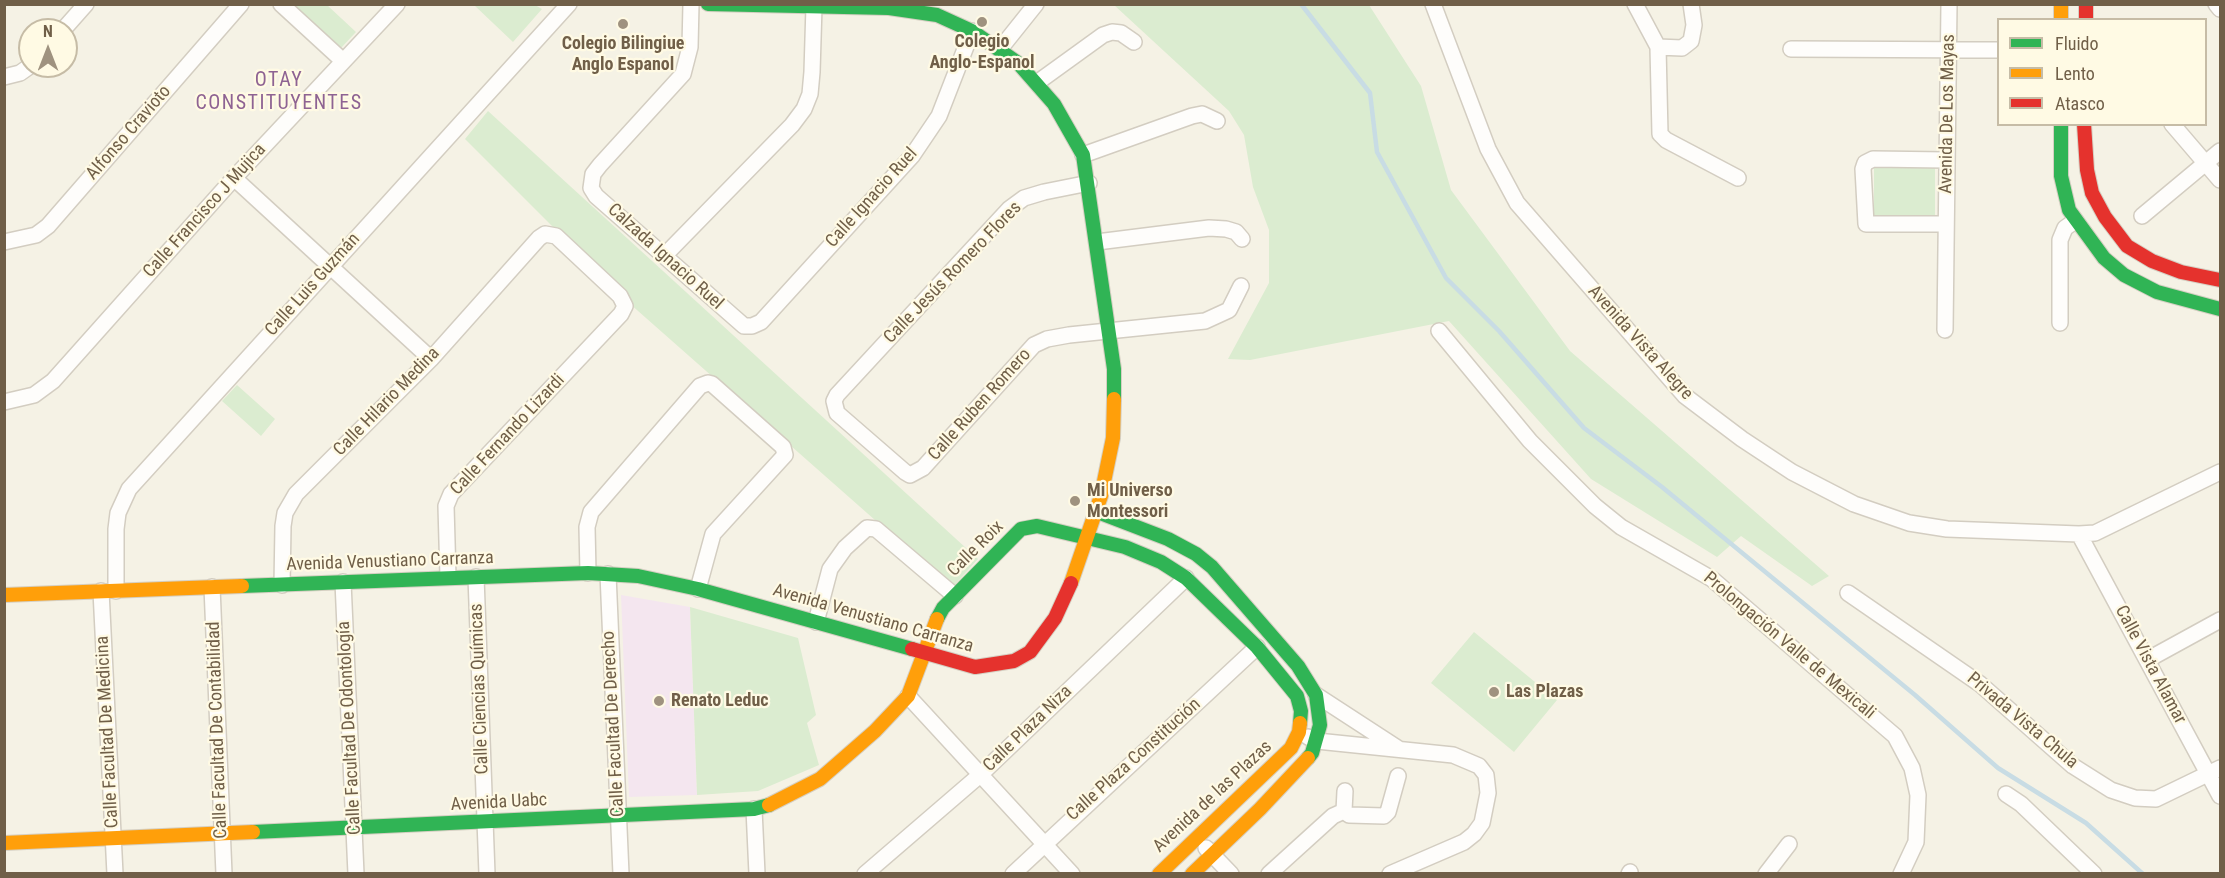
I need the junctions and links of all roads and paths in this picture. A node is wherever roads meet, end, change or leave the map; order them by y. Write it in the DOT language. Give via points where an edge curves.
graph roads {
  1 [pos="86,4"];
  2 [pos="241,4"];
  3 [pos="281,4"];
  4 [pos="397,4"];
  5 [pos="569,4"];
  6 [pos="691,4"];
  7 [pos="708,4"];
  8 [pos="1036,4"];
  9 [pos="1433,4"];
  10 [pos="1635,4"];
  11 [pos="1691,4"];
  12 [pos="1948,4"];
  13 [pos="2216,4"];
  14 [pos="814,6"];
  15 [pos="2220,9"];
  16 [pos="74,18"];
  17 [pos="972,31"];
  18 [pos="1134,42"];
  19 [pos="1658,46"];
  20 [pos="1000,49"];
  21 [pos="1791,49"];
  22 [pos="1949,49"];
  23 [pos="1997,50"];
  24 [pos="342,60"];
  25 [pos="1038,82"];
  26 [pos="1217,121"];
  27 [pos="2061,126"];
  28 [pos="2084,126"];
  29 [pos="2174,126"];
  30 [pos="2220,151"];
  31 [pos="1083,155"];
  32 [pos="1946,160"];
  33 [pos="2206,164"];
  34 [pos="234,178"];
  35 [pos="1738,178"];
  36 [pos="2220,180"];
  37 [pos="1089,183"];
  38 [pos="2142,216"];
  39 [pos="2075,221"];
  40 [pos="1946,224"];
  41 [pos="1242,239"];
  42 [pos="4,242"];
  43 [pos="1097,242"];
  44 [pos="664,255"];
  45 [pos="328,267"];
  46 [pos="2220,280"];
  47 [pos="1241,286"];
  48 [pos="2220,309"];
  49 [pos="621,314"];
  50 [pos="734,318"];
  51 [pos="2060,323"];
  52 [pos="1946,330"];
  53 [pos="1439,331"];
  54 [pos="1109,332"];
  55 [pos="431,359"];
  56 [pos="4,402"];
  57 [pos="923,468"];
  58 [pos="2220,472"];
  59 [pos="1095,511"];
  60 [pos="2079,534"];
  61 [pos="1086,537"];
  62 [pos="588,573"];
  63 [pos="608,574"];
  64 [pos="447,577"];
  65 [pos="476,577"];
  66 [pos="1186,578"];
  67 [pos="343,582"];
  68 [pos="282,585"];
  69 [pos="212,587"];
  70 [pos="698,589"];
  71 [pos="109,591"];
  72 [pos="1848,593"];
  73 [pos="4,595"];
  74 [pos="955,596"];
  75 [pos="2220,620"];
  76 [pos="816,622"];
  77 [pos="1257,647"];
  78 [pos="924,652"];
  79 [pos="2148,660"];
  80 [pos="1317,695"];
  81 [pos="909,696"];
  82 [pos="1299,732"];
  83 [pos="1317,741"];
  84 [pos="1401,751"];
  85 [pos="2214,771"];
  86 [pos="980,774"];
  87 [pos="1398,776"];
  88 [pos="1345,792"];
  89 [pos="2006,794"];
  90 [pos="2220,796"];
  91 [pos="754,809"];
  92 [pos="1344,812"];
  93 [pos="619,815"];
  94 [pos="485,821"];
  95 [pos="354,827"];
  96 [pos="222,833"];
  97 [pos="114,838"];
  98 [pos="1196,839"];
  99 [pos="4,843"];
  100 [pos="1043,843"];
  101 [pos="1789,844"];
  102 [pos="1212,855"];
  103 [pos="115,873"];
  104 [pos="224,873"];
  105 [pos="356,873"];
  106 [pos="487,873"];
  107 [pos="621,873"];
  108 [pos="757,873"];
  109 [pos="865,873"];
  110 [pos="1012,873"];
  111 [pos="1072,873"];
  112 [pos="1159,873"];
  113 [pos="1192,873"];
  114 [pos="1231,873"];
  115 [pos="1269,873"];
  116 [pos="1390,873"];
  117 [pos="1766,873"];
  118 [pos="1901,873"];
  119 [pos="2093,873"];
  1 -- 16 [label="street"];
  2 -- 42 [label="street, Alfonso Cravioto" via="48,225 36,235"];
  3 -- 24 [label="street"];
  4 -- 24 [label="street, Calle Francisco J Mujica"];
  5 -- 45 [label="street, Calle Luis Guzmán"];
  6 -- 44 [label="street, Calzada Ignacio Ruel" via="690,47 683,74 593,174 591,188"];
  7 -- 14 [label="street, Avenida Venustiano Carranza"];
  8 -- 20 [label="street"];
  9 -- 60 [label="street, Avenida Vista Alegre" via="1488,148 1517,203 1685,396 1792,472 1854,504 1909,523 1947,529"];
  10 -- 19 [label="street"];
  11 -- 19 [label="street" via="1691,41 1682,48"];
  12 -- 22 [label="street, Avenida De Los Mayas"];
  13 -- 15 [label="street"];
  14 -- 17 [label="street, Avenida Venustiano Carranza" via="916,11 937,15"];
  14 -- 44 [label="street" via="810,94 804,109"];
  17 -- 20 [label="street, Avenida Venustiano Carranza"];
  17 -- 50 [label="street, Calle Ignacio Ruel" via="939,116 912,156 761,322 744,326"];
  18 -- 25 [label="street" via="1121,33 1103,35"];
  19 -- 35 [label="street" via="1660,134"];
  20 -- 25 [label="street, Avenida Venustiano Carranza"];
  21 -- 22 [label="street"];
  22 -- 23 [label="street"];
  22 -- 32 [label="street, Avenida De Los Mayas"];
  24 -- 34 [label="street, Calle Francisco J Mujica"];
  25 -- 31 [label="street, Avenida Venustiano Carranza"];
  26 -- 31 [label="street" via="1202,114"];
  27 -- 39 [label="street" via="2061,176"];
  28 -- 46 [label="street" via="2092,193 2127,246 2181,272"];
  29 -- 33 [label="street"];
  30 -- 33 [label="street"];
  31 -- 37 [label="street, Avenida Venustiano Carranza"];
  32 -- 40 [label="street, Avenida De Los Mayas"];
  32 -- 40 [label="street" via="1873,159 1863,169 1866,224"];
  33 -- 36 [label="street"];
  33 -- 38 [label="street"];
  34 -- 45 [label="street"];
  34 -- 56 [label="street, Calle Francisco J Mujica" via="54,381 34,395"];
  37 -- 43 [label="street, Avenida Venustiano Carranza"];
  37 -- 57 [label="street, Calle Jesús Romero Flores" via="1024,198 1009,209 837,395 837,413 904,472 910,475"];
  39 -- 48 [label="street" via="2104,258 2124,275 2157,292"];
  39 -- 51 [label="street" via="2065,228 2060,240"];
  40 -- 52 [label="street, Avenida De Los Mayas"];
  41 -- 43 [label="street" via="1236,232 1209,228"];
  43 -- 54 [label="street, Avenida Venustiano Carranza"];
  44 -- 50 [label="street, Calzada Ignacio Ruel"];
  45 -- 55 [label="street"];
  45 -- 71 [label="street, Calle Luis Guzmán" via="129,489 117,521"];
  47 -- 54 [label="street, Calle Ruben Romero" via="1235,302 1218,317"];
  49 -- 55 [label="street, Calle Hilario Medina" via="625,306 620,296 556,236 545,234"];
  49 -- 64 [label="street, Calle Fernando Lizardi" via="451,494 446,506"];
  53 -- 118 [label="street, Prolongación Valle de Mexicali" via="1530,441 1595,506 1621,527 1712,579 1895,736 1912,768 1918,795 1916,842"];
  54 -- 57 [label="street, Calle Ruben Romero" via="1047,339 1034,345"];
  54 -- 59 [label="street, Avenida Venustiano Carranza" via="1115,403 1113,438"];
  55 -- 68 [label="street, Calle Hilario Medina" via="296,494 285,513 283,526"];
  58 -- 60 [label="street, Avenida Vista Alegre" via="2096,533"];
  59 -- 61 [label="street, Avenida Venustiano Carranza"];
  59 -- 80 [label="street" via="1168,539 1212,567 1298,666"];
  60 -- 79 [label="street, Calle Vista Alamar"];
  61 -- 66 [label="street" via="1143,554"];
  61 -- 74 [label="street, Calle Roix" via="1044,526 1021,529"];
  61 -- 78 [label="street, Avenida Venustiano Carranza" via="1055,618 1030,652 1014,661 975,667"];
  62 -- 63 [label="street, Avenida Venustiano Carranza"];
  62 -- 65 [label="street, Avenida Venustiano Carranza"];
  62 -- 70 [label="street" via="587,527 591,512 700,386 712,384 785,451 782,460 713,534"];
  63 -- 70 [label="street, Avenida Venustiano Carranza"];
  63 -- 93 [label="street, Calle Facultad De Derecho"];
  64 -- 65 [label="street, Avenida Venustiano Carranza"];
  64 -- 67 [label="street, Avenida Venustiano Carranza"];
  65 -- 94 [label="street, Calle Ciencias Químicas"];
  66 -- 77 [label="street"];
  66 -- 86 [label="street, Calle Plaza Niza"];
  67 -- 68 [label="street, Avenida Venustiano Carranza"];
  67 -- 95 [label="street, Calle Facultad De Odontología"];
  68 -- 69 [label="street, Avenida Venustiano Carranza"];
  69 -- 71 [label="street, Avenida Venustiano Carranza"];
  69 -- 96 [label="street, Calle Facultad De Contabilidad"];
  70 -- 76 [label="street, Avenida Venustiano Carranza"];
  71 -- 73 [label="street, Avenida Venustiano Carranza"];
  71 -- 97 [label="street, Calle Facultad De Medicina"];
  72 -- 85 [label="street, Privada Vista Chula" via="1980,684 2073,766 2111,790 2135,798 2156,799"];
  74 -- 76 [label="street" via="876,529 863,530 830,569"];
  74 -- 78 [label="street, Calle Roix" via="936,619"];
  75 -- 79 [label="street"];
  76 -- 78 [label="street, Avenida Venustiano Carranza"];
  77 -- 82 [label="street" via="1297,696 1301,711"];
  77 -- 100 [label="street, Calle Plaza Constitución"];
  78 -- 81 [label="street, Avenida Uabc"];
  79 -- 85 [label="street, Calle Vista Alamar"];
  80 -- 83 [label="street"];
  80 -- 84 [label="street"];
  81 -- 86 [label="street"];
  81 -- 91 [label="street, Avenida Uabc" via="820,779 776,803"];
  82 -- 83 [label="street"];
  82 -- 98 [label="street, Avenida de las Plazas" via="1281,760"];
  83 -- 84 [label="street"];
  83 -- 102 [label="street, Avenida de las Plazas" via="1304,762"];
  84 -- 116 [label="street" via="1453,755 1479,766 1486,775 1488,793 1482,823 1474,834 1464,842"];
  85 -- 90 [label="street, Calle Vista Alamar"];
  86 -- 100 [label="street"];
  86 -- 109 [label="street, Calle Plaza Niza"];
  87 -- 92 [label="street" via="1384,816"];
  88 -- 92 [label="street"];
  89 -- 119 [label="street"];
  91 -- 93 [label="street, Avenida Uabc"];
  91 -- 108 [label="street"];
  92 -- 115 [label="street" via="1333,816"];
  93 -- 94 [label="street, Avenida Uabc"];
  93 -- 107 [label="street, Calle Facultad De Derecho"];
  94 -- 95 [label="street, Avenida Uabc"];
  94 -- 106 [label="street, Calle Ciencias Químicas"];
  95 -- 96 [label="street, Avenida Uabc"];
  95 -- 105 [label="street, Calle Facultad De Odontología"];
  96 -- 97 [label="street, Avenida Uabc"];
  96 -- 104 [label="street, Calle Facultad De Contabilidad"];
  97 -- 99 [label="street, Avenida Uabc"];
  97 -- 103 [label="street, Calle Facultad De Medicina"];
  98 -- 102 [label="street"];
  98 -- 112 [label="street, Avenida de las Plazas"];
  100 -- 110 [label="street, Calle Plaza Constitución"];
  100 -- 111 [label="street"];
  101 -- 117 [label="street"];
  102 -- 113 [label="street, Avenida de las Plazas"];
  102 -- 114 [label="street"];
}
